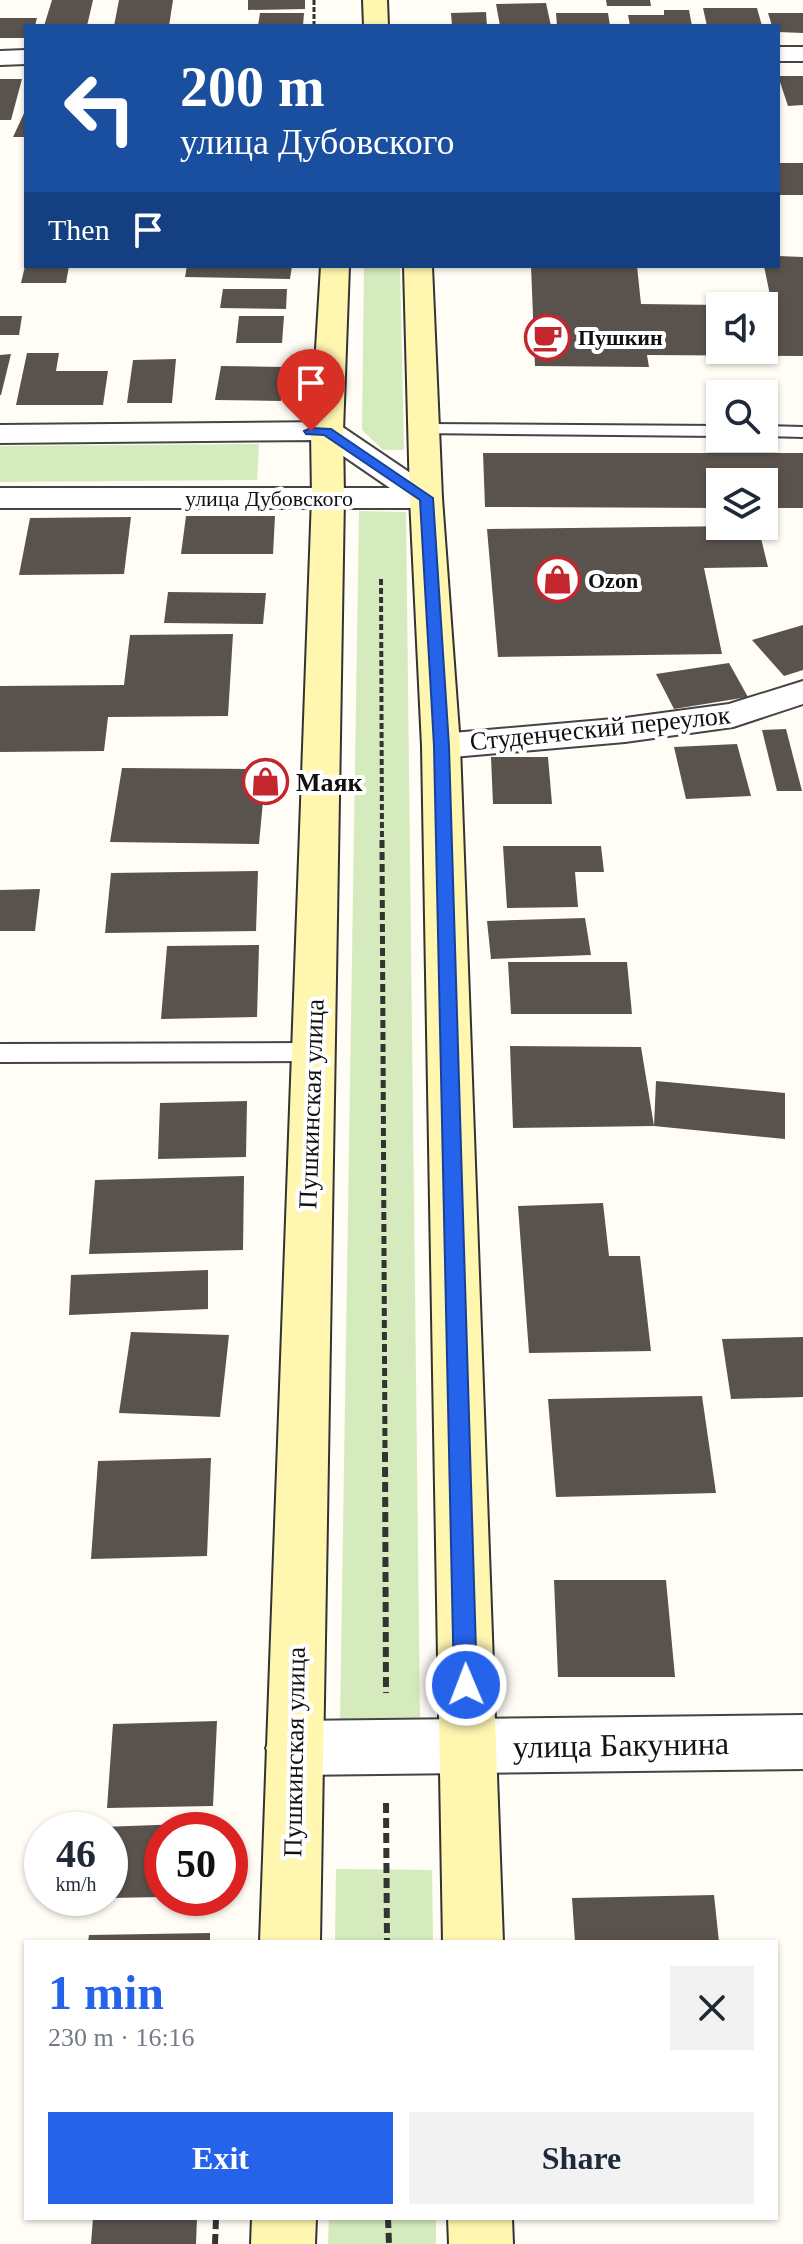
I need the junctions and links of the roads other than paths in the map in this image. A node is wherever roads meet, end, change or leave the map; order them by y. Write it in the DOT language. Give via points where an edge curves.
graph roads {
  1 [pos="375,0"];
  2 [pos="376,24"];
  3 [pos="780,54"];
  4 [pos="803,54"];
  5 [pos="24,57"];
  6 [pos="0,58"];
  7 [pos="335,268"];
  8 [pos="418,268"];
  9 [pos="424,429"];
  10 [pos="327,431"];
  11 [pos="706,431"];
  12 [pos="778,431"];
  13 [pos="803,432"];
  14 [pos="0,434"];
  15 [pos="328,497"];
  16 [pos="0,498"];
  17 [pos="426,498"];
  18 [pos="803,692"];
  19 [pos="441,746"];
  20 [pos="312,1052"];
  21 [pos="0,1053"];
  22 [pos="803,1742"];
  23 [pos="294,1748"];
  24 [pos="467,1748"];
  25 [pos="290,1940"];
  26 [pos="473,1940"];
  27 [pos="284,2220"];
  28 [pos="480,2220"];
  29 [pos="283,2244"];
  30 [pos="481,2244"];
  1 -- 2 [label="main road"];
  3 -- 4 [label="street"];
  5 -- 6 [label="street"];
  7 -- 10 [label="main road, Пушкинская улица"];
  8 -- 9 [label="main road"];
  9 -- 11 [label="lane"];
  9 -- 17 [label="main road"];
  10 -- 14 [label="street"];
  10 -- 15 [label="main road, Пушкинская улица"];
  10 -- 17 [label="street, улица Дубовского"];
  12 -- 13 [label="lane"];
  15 -- 16 [label="street, улица Дубовского"];
  15 -- 17 [label="street, улица Дубовского"];
  15 -- 20 [label="main road, Пушкинская улица"];
  17 -- 19 [label="main road"];
  18 -- 19 [label="street, Студенческий переулок" via="733,715"];
  19 -- 24 [label="main road"];
  20 -- 21 [label="lane"];
  20 -- 23 [label="main road, Пушкинская улица"];
  22 -- 24 [label="street, улица Бакунина"];
  23 -- 24 [label="street, улица Бакунина"];
  23 -- 25 [label="main road, Пушкинская улица"];
  24 -- 26 [label="main road"];
  27 -- 29 [label="main road"];
  28 -- 30 [label="main road"];
}
